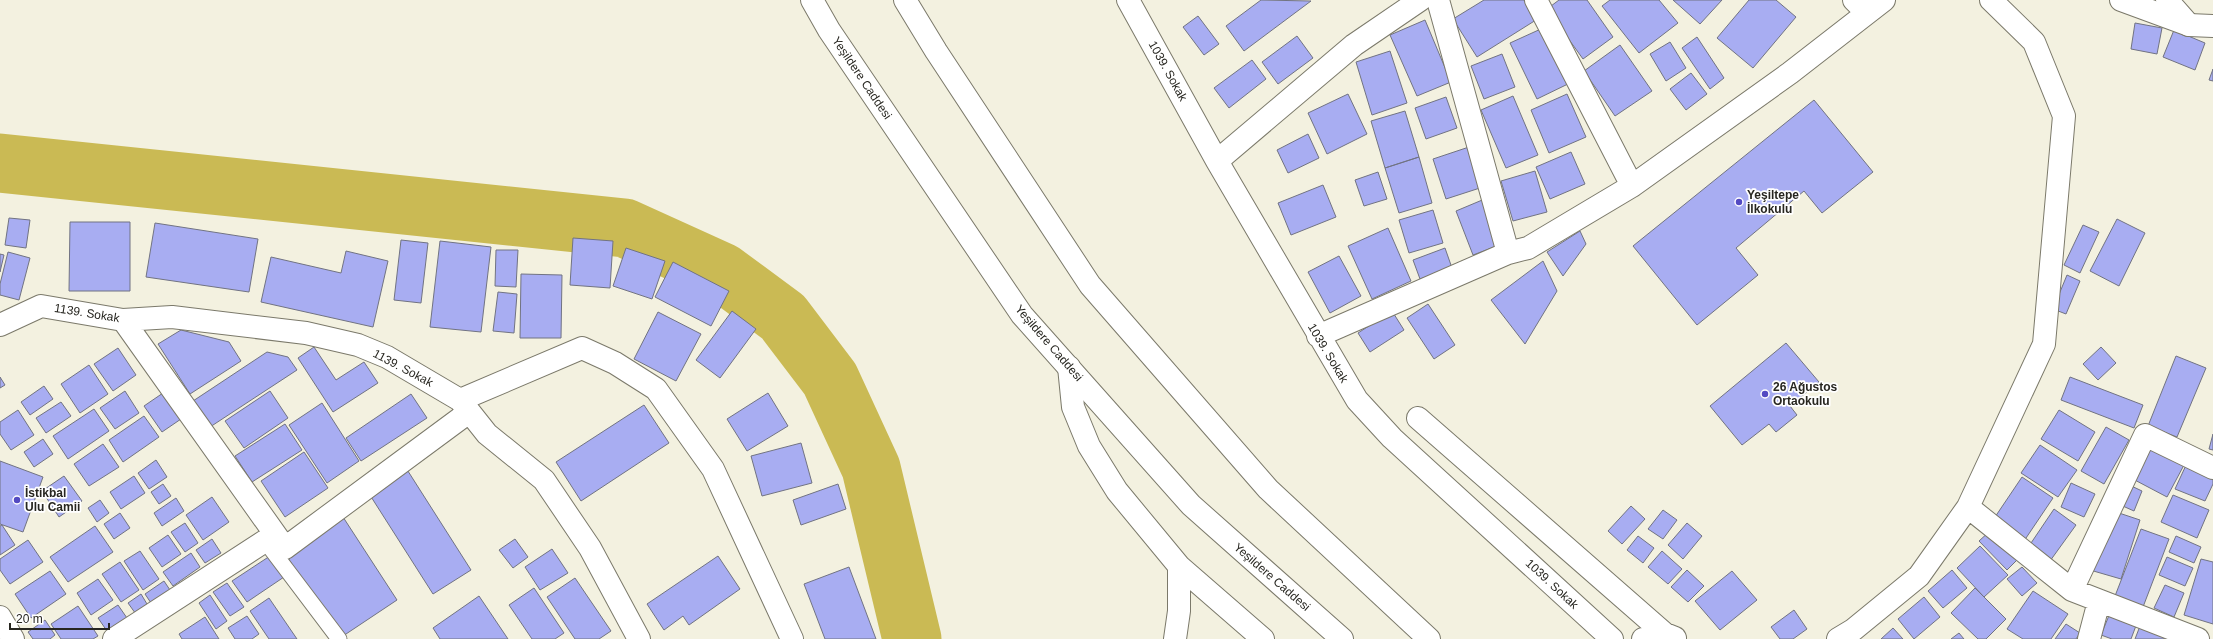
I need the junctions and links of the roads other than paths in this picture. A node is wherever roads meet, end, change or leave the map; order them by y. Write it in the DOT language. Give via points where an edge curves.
graph roads {
  1 [pos="812,0"];
  2 [pos="905,0"];
  3 [pos="1128,0"];
  4 [pos="1420,0"];
  5 [pos="1438,0"];
  6 [pos="1536,0"];
  7 [pos="1884,0"];
  8 [pos="1991,0"];
  9 [pos="2120,0"];
  10 [pos="2167,0"];
  11 [pos="1861,7"];
  12 [pos="2189,25"];
  13 [pos="2213,26"];
  14 [pos="1217,161"];
  15 [pos="1632,186"];
  16 [pos="1508,253"];
  17 [pos="123,320"];
  18 [pos="0,325"];
  19 [pos="1318,336"];
  20 [pos="1069,367"];
  21 [pos="464,406"];
  22 [pos="1418,418"];
  23 [pos="2213,468"];
  24 [pos="1968,507"];
  25 [pos="275,544"];
  26 [pos="1179,566"];
  27 [pos="2072,590"];
  28 [pos="2099,601"];
  29 [pos="0,617"];
  30 [pos="1672,636"];
  31 [pos="13,639"];
  32 [pos="114,639"];
  33 [pos="339,639"];
  34 [pos="639,639"];
  35 [pos="792,639"];
  36 [pos="1175,639"];
  37 [pos="1263,639"];
  38 [pos="1342,639"];
  39 [pos="1429,639"];
  40 [pos="1612,639"];
  41 [pos="1643,639"];
  42 [pos="1838,639"];
  43 [pos="2089,639"];
  44 [pos="2198,639"];
  1 -- 20 [label="main road, Yeşildere Caddesi" via="829,30 1022,315"];
  2 -- 39 [label="main road" via="1090,285 1268,489"];
  3 -- 14 [label="main road, 1039. Sokak"];
  4 -- 14 [label="main road" via="1354,45"];
  5 -- 16 [label="main road"];
  6 -- 15 [label="main road"];
  7 -- 11 [label="main road"];
  8 -- 24 [label="main road" via="2034,42 2064,116 2044,344"];
  9 -- 12 [label="main road"];
  10 -- 12 [label="main road"];
  11 -- 15 [label="main road" via="1790,73"];
  12 -- 13 [label="main road"];
  14 -- 19 [label="main road, 1039. Sokak"];
  15 -- 16 [label="main road" via="1528,248"];
  16 -- 19 [label="main road"];
  17 -- 18 [label="main road, 1139. Sokak" via="41,306"];
  17 -- 21 [label="main road, 1139. Sokak" via="172,317 306,333 351,344 388,357"];
  17 -- 25 [label="main road"];
  19 -- 40 [label="main road, 1039. Sokak" via="1357,400 1392,438"];
  20 -- 26 [label="main road" via="1073,407 1089,446 1117,490"];
  20 -- 38 [label="main road, Yeşildere Caddesi" via="1191,505"];
  21 -- 25 [label="main road"];
  21 -- 34 [label="main road, 1139. Sokak" via="487,434 544,480 590,548"];
  21 -- 35 [label="main road" via="582,348 615,363 656,389 713,469"];
  22 -- 30 [label="main road"];
  23 -- 27 [label="main road" via="2145,435"];
  24 -- 27 [label="main road"];
  24 -- 42 [label="main road" via="1919,576 1853,630"];
  25 -- 32 [label="main road"];
  25 -- 33 [label="lane"];
  26 -- 36 [label="main road" via="1179,611"];
  26 -- 37 [label="main road"];
  27 -- 28 [label="main road"];
  28 -- 43 [label="main road"];
  28 -- 44 [label="main road"];
  29 -- 31 [label="main road"];
  30 -- 41 [label="main road"];
}
